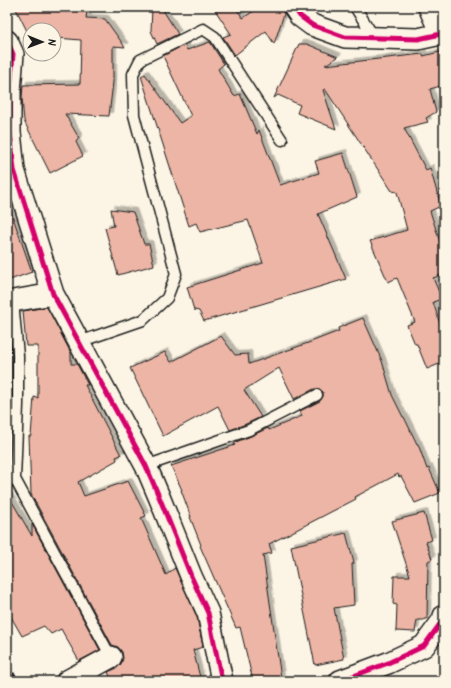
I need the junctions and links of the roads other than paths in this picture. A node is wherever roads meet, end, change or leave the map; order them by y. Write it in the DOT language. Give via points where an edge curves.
graph roads {
  1 [pos="294,7"];
  2 [pos="355,7"];
  3 [pos="429,7"];
  4 [pos="443,33"];
  5 [pos="374,38"];
  6 [pos="7,41"];
  7 [pos="9,91"];
  8 [pos="282,140"];
  9 [pos="53,294"];
  10 [pos="10,301"];
  11 [pos="79,342"];
  12 [pos="317,395"];
  13 [pos="146,466"];
  14 [pos="444,616"];
  15 [pos="111,657"];
  16 [pos="75,679"];
  17 [pos="222,681"];
  18 [pos="340,681"];
  1 -- 5 [label="street" via="300,16 325,30 345,37"];
  2 -- 5 [label="lane"];
  3 -- 4 [label="street"];
  4 -- 5 [label="street" via="418,39"];
  6 -- 7 [label="street" via="13,54"];
  7 -- 9 [label="street" via="14,170"];
  8 -- 11 [label="lane" via="215,37 203,29 140,60 133,74 134,114 176,274 167,298 144,320"];
  9 -- 10 [label="street"];
  9 -- 11 [label="street"];
  10 -- 15 [label="lane" via="18,363 15,479"];
  11 -- 13 [label="street"];
  12 -- 13 [label="lane" via="249,430"];
  13 -- 17 [label="street" via="208,613"];
  14 -- 18 [label="street" via="424,646"];
  15 -- 16 [label="street"];
}
